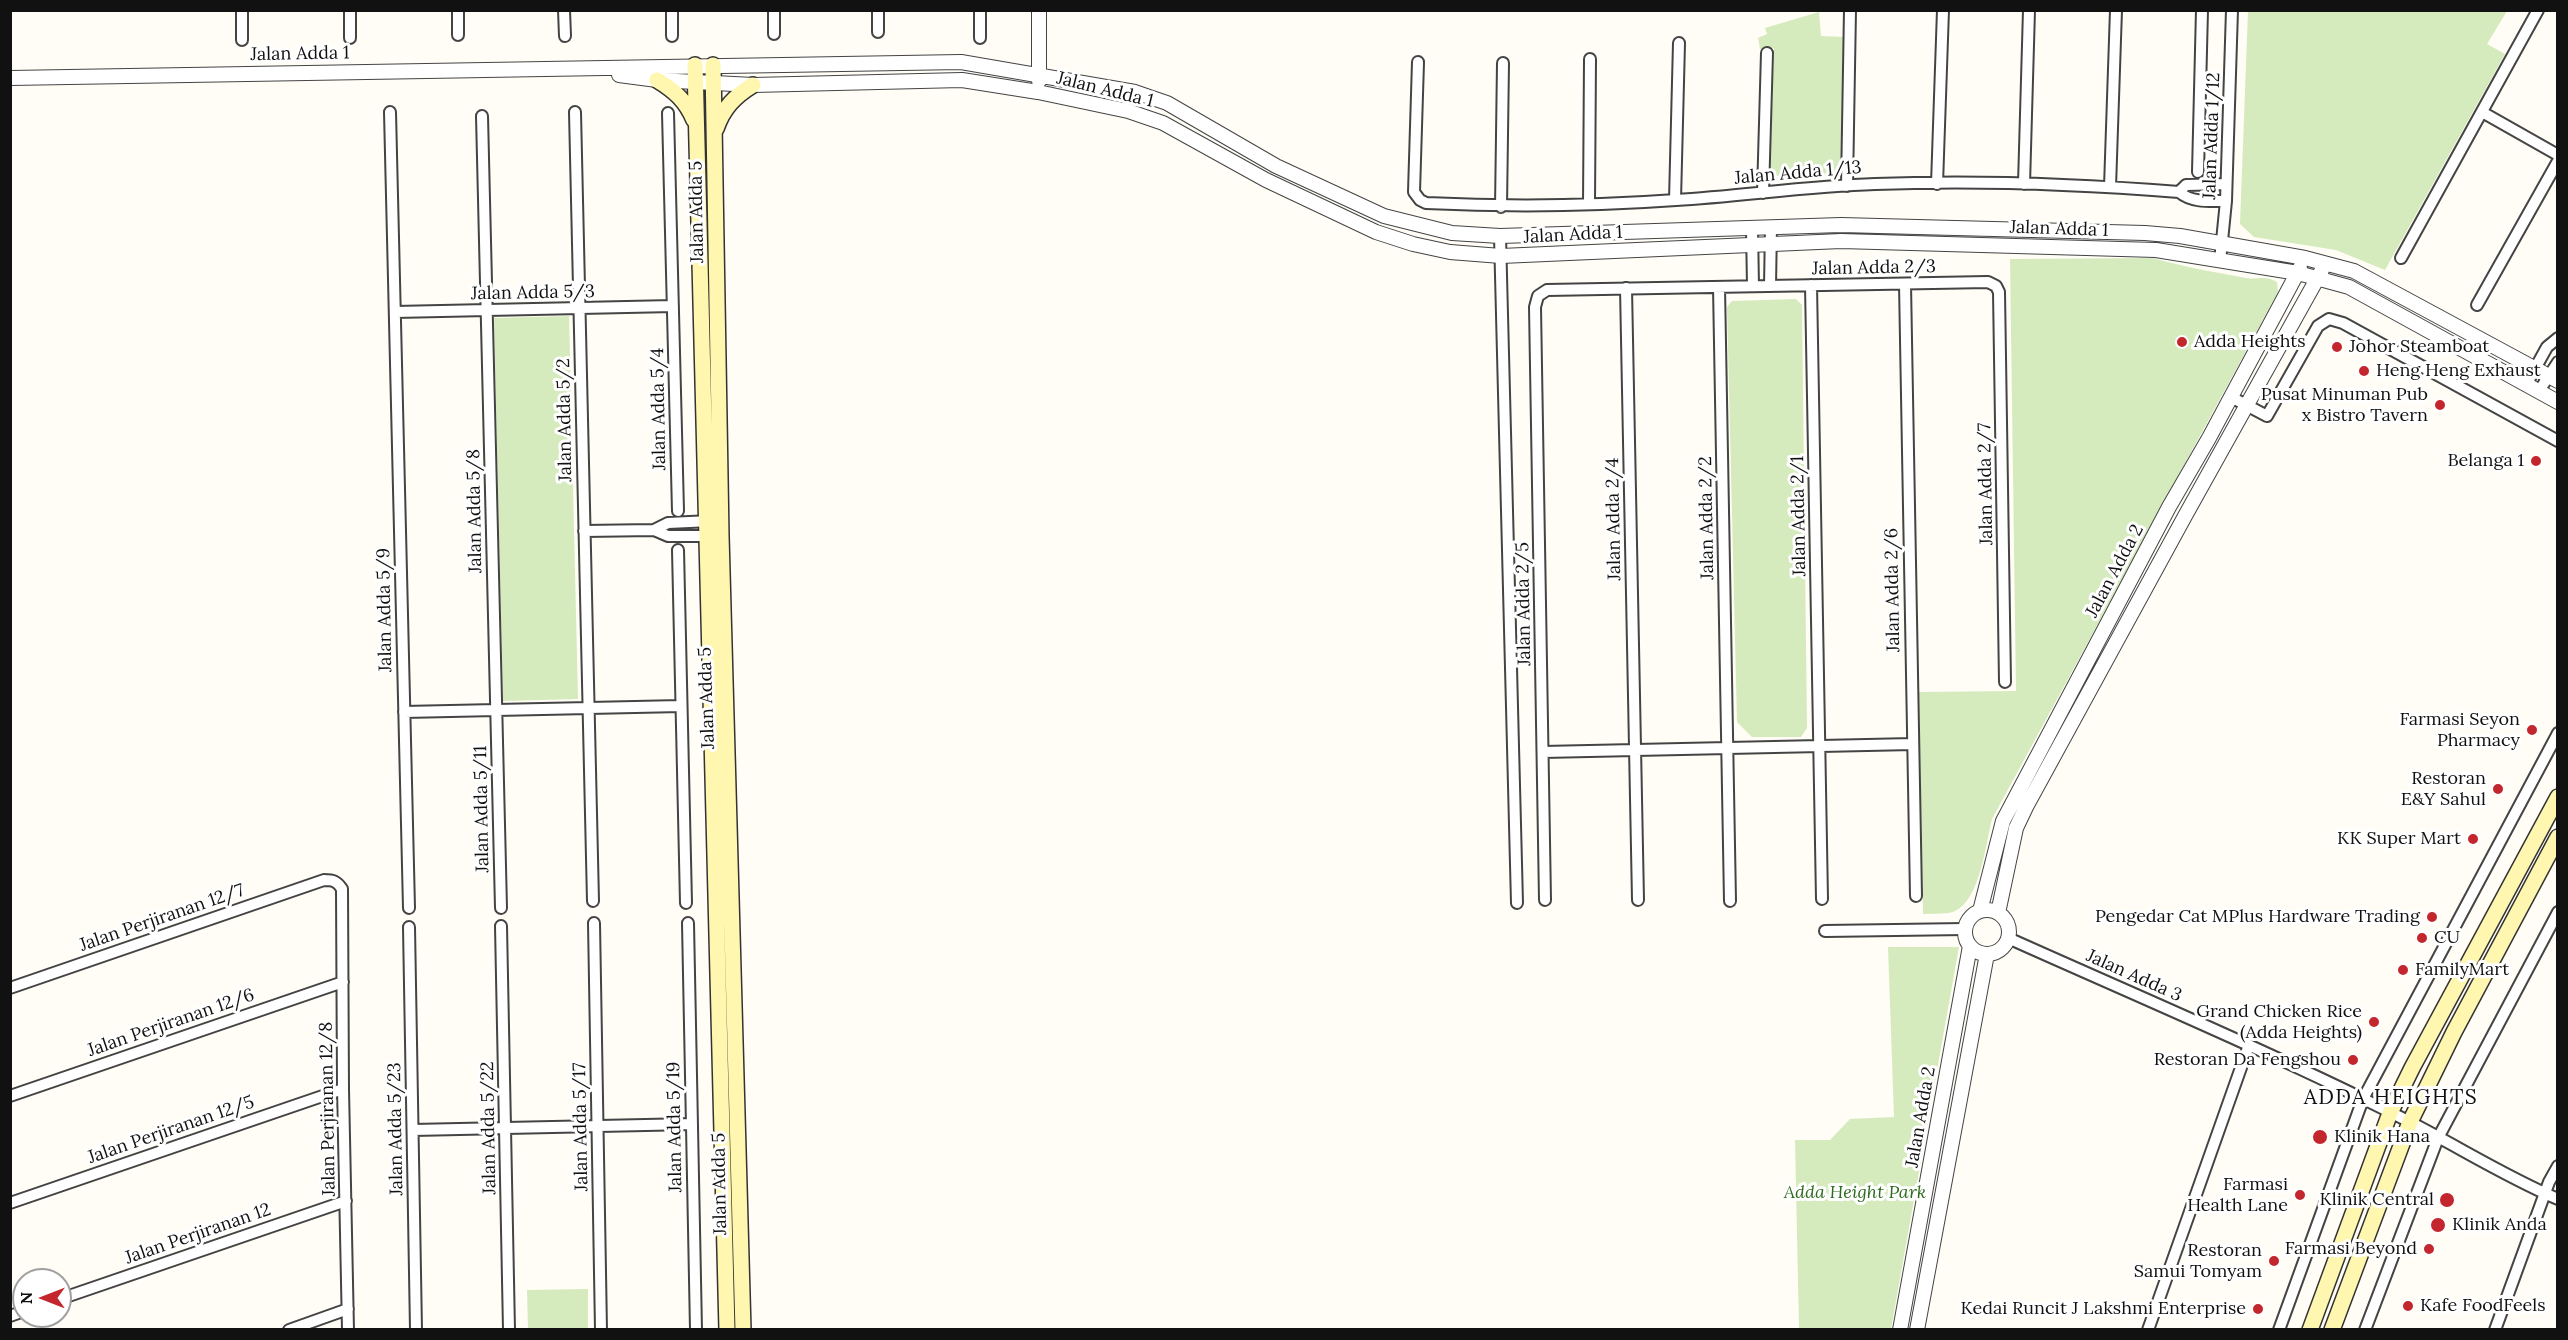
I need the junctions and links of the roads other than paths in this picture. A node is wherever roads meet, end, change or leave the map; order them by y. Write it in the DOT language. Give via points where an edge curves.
graph roads {
  1 [pos="242,10"];
  2 [pos="350,10"];
  3 [pos="458,10"];
  4 [pos="564,10"];
  5 [pos="672,10"];
  6 [pos="774,10"];
  7 [pos="878,10"];
  8 [pos="980,10"];
  9 [pos="1039,10"];
  10 [pos="1850,10"];
  11 [pos="1943,10"];
  12 [pos="2029,10"];
  13 [pos="2116,10"];
  14 [pos="2202,10"];
  15 [pos="2232,10"];
  16 [pos="2538,10"];
  17 [pos="878,32"];
  18 [pos="774,34"];
  19 [pos="458,35"];
  20 [pos="565,36"];
  21 [pos="672,36"];
  22 [pos="350,38"];
  23 [pos="980,38"];
  24 [pos="242,40"];
  25 [pos="1679,43"];
  26 [pos="1767,53"];
  27 [pos="1590,59"];
  28 [pos="1418,62"];
  29 [pos="1503,63"];
  30 [pos="695,65"];
  31 [pos="713,65"];
  32 [pos="591,70"];
  33 [pos="1039,74"];
  34 [pos="10,78"];
  35 [pos="657,80"];
  36 [pos="696,82"];
  37 [pos="713,83"];
  38 [pos="753,85"];
  39 [pos="1038,92"];
  40 [pos="390,112"];
  41 [pos="575,112"];
  42 [pos="2482,112"];
  43 [pos="668,113"];
  44 [pos="482,116"];
  45 [pos="697,126"];
  46 [pos="715,132"];
  47 [pos="2558,155"];
  48 [pos="2558,161"];
  49 [pos="2198,172"];
  50 [pos="1937,184"];
  51 [pos="2024,184"];
  52 [pos="2226,184"];
  53 [pos="1847,186"];
  54 [pos="2110,187"];
  55 [pos="2179,192"];
  56 [pos="1763,193"];
  57 [pos="1675,200"];
  58 [pos="2226,201"];
  59 [pos="1589,204"];
  60 [pos="1501,207"];
  61 [pos="1771,227"];
  62 [pos="1752,229"];
  63 [pos="1500,236"];
  64 [pos="1771,244"];
  65 [pos="2223,244"];
  66 [pos="1752,245"];
  67 [pos="1501,256"];
  68 [pos="2305,258"];
  69 [pos="2401,258"];
  70 [pos="2220,261"];
  71 [pos="2326,263"];
  72 [pos="2298,273"];
  73 [pos="2319,278"];
  74 [pos="1905,284"];
  75 [pos="1811,285"];
  76 [pos="1753,286"];
  77 [pos="1770,286"];
  78 [pos="1996,286"];
  79 [pos="1719,287"];
  80 [pos="1626,288"];
  81 [pos="2478,305"];
  82 [pos="673,306"];
  83 [pos="579,308"];
  84 [pos="487,310"];
  85 [pos="395,312"];
  86 [pos="2558,338"];
  87 [pos="2558,362"];
  88 [pos="2535,369"];
  89 [pos="2553,379"];
  90 [pos="2532,388"];
  91 [pos="2231,397"];
  92 [pos="2558,402"];
  93 [pos="2247,405"];
  94 [pos="2558,441"];
  95 [pos="678,511"];
  96 [pos="714,529"];
  97 [pos="584,531"];
  98 [pos="678,550"];
  99 [pos="2005,682"];
  100 [pos="681,706"];
  101 [pos="588,708"];
  102 [pos="496,710"];
  103 [pos="404,712"];
  104 [pos="2558,733"];
  105 [pos="1912,744"];
  106 [pos="1821,746"];
  107 [pos="1727,748"];
  108 [pos="1635,750"];
  109 [pos="1543,752"];
  110 [pos="2038,773"];
  111 [pos="2558,797"];
  112 [pos="2558,837"];
  113 [pos="324,880"];
  114 [pos="1916,896"];
  115 [pos="1822,899"];
  116 [pos="1545,900"];
  117 [pos="1638,900"];
  118 [pos="593,901"];
  119 [pos="1730,901"];
  120 [pos="686,903"];
  121 [pos="1517,903"];
  122 [pos="409,908"];
  123 [pos="501,908"];
  124 [pos="1980,911"];
  125 [pos="2558,912"];
  126 [pos="1998,913"];
  127 [pos="594,923"];
  128 [pos="688,923"];
  129 [pos="501,926"];
  130 [pos="409,927"];
  131 [pos="1965,929"];
  132 [pos="1824,931"];
  133 [pos="2008,938"];
  134 [pos="1970,946"];
  135 [pos="1987,954"];
  136 [pos="727,979"];
  137 [pos="343,982"];
  138 [pos="10,988"];
  139 [pos="2249,1045"];
  140 [pos="343,1089"];
  141 [pos="10,1096"];
  142 [pos="2363,1100"];
  143 [pos="2390,1113"];
  144 [pos="2410,1122"];
  145 [pos="692,1124"];
  146 [pos="598,1126"];
  147 [pos="505,1128"];
  148 [pos="412,1130"];
  149 [pos="2438,1138"];
  150 [pos="2558,1166"];
  151 [pos="2545,1194"];
  152 [pos="2558,1199"];
  153 [pos="346,1201"];
  154 [pos="10,1203"];
  155 [pos="72,1295"];
  156 [pos="348,1310"];
  157 [pos="289,1329"];
  158 [pos="348,1329"];
  159 [pos="416,1329"];
  160 [pos="509,1329"];
  161 [pos="602,1329"];
  162 [pos="696,1329"];
  163 [pos="727,1329"];
  164 [pos="743,1329"];
  165 [pos="1900,1329"];
  166 [pos="1917,1329"];
  167 [pos="2148,1329"];
  168 [pos="2279,1329"];
  169 [pos="2310,1329"];
  170 [pos="2331,1329"];
  171 [pos="2366,1329"];
  172 [pos="2495,1329"];
  1 -- 24 [label="street"];
  2 -- 22 [label="street"];
  3 -- 19 [label="street"];
  4 -- 20 [label="street"];
  5 -- 21 [label="street"];
  6 -- 18 [label="street"];
  7 -- 17 [label="street"];
  8 -- 23 [label="street"];
  9 -- 33 [label="street"];
  10 -- 53 [label="street"];
  11 -- 50 [label="street"];
  12 -- 51 [label="street"];
  13 -- 54 [label="street"];
  14 -- 49 [label="street"];
  15 -- 52 [label="street, Jalan Adda 1/12"];
  16 -- 42 [label="street"];
  25 -- 57 [label="street"];
  26 -- 56 [label="street"];
  27 -- 59 [label="street"];
  28 -- 60 [label="street, Jalan Adda 1/13" via="1414,192 1426,203"];
  29 -- 60 [label="street"];
  30 -- 31 [label="street, Jalan Adda 1"];
  30 -- 32 [label="street, Jalan Adda 1"];
  30 -- 36 [label="main road, Jalan Adda 5"];
  31 -- 33 [label="street, Jalan Adda 1" via="961,63"];
  31 -- 37 [label="main road, Jalan Adda 5"];
  32 -- 34 [label="street, Jalan Adda 1"];
  32 -- 35 [label="street, Jalan Adda 1"];
  33 -- 39 [label="street"];
  33 -- 63 [label="street, Jalan Adda 1" via="1135,92 1167,103 1276,166 1384,216 1452,233"];
  35 -- 36 [label="street, Jalan Adda 1"];
  35 -- 45 [label="main road" via="675,90"];
  36 -- 37 [label="street, Jalan Adda 1"];
  36 -- 45 [label="main road, Jalan Adda 5"];
  37 -- 38 [label="street, Jalan Adda 1"];
  37 -- 46 [label="main road, Jalan Adda 5"];
  38 -- 39 [label="street, Jalan Adda 1" via="962,80"];
  38 -- 46 [label="main road" via="728,105"];
  39 -- 67 [label="street, Jalan Adda 1" via="1128,111 1163,123 1266,180 1376,232 1450,252"];
  40 -- 85 [label="street"];
  41 -- 83 [label="street, Jalan Adda 5/2"];
  42 -- 47 [label="street"];
  42 -- 69 [label="street"];
  43 -- 82 [label="street, Jalan Adda 5/4"];
  44 -- 84 [label="street, Jalan Adda 5/8"];
  45 -- 96 [label="main road, Jalan Adda 5"];
  46 -- 96 [label="main road, Jalan Adda 5"];
  48 -- 81 [label="street"];
  50 -- 51 [label="street, Jalan Adda 1/13"];
  50 -- 53 [label="street, Jalan Adda 1/13"];
  51 -- 54 [label="street, Jalan Adda 1/13"];
  52 -- 55 [label="street" via="2186,185"];
  52 -- 58 [label="street, Jalan Adda 1/12"];
  53 -- 56 [label="street, Jalan Adda 1/13"];
  54 -- 55 [label="street, Jalan Adda 1/13"];
  55 -- 58 [label="street" via="2195,200"];
  56 -- 57 [label="street, Jalan Adda 1/13"];
  57 -- 59 [label="street, Jalan Adda 1/13"];
  58 -- 65 [label="street, Jalan Adda 1/12"];
  59 -- 60 [label="street, Jalan Adda 1/13"];
  61 -- 62 [label="street, Jalan Adda 1"];
  61 -- 64 [label="street"];
  61 -- 65 [label="street, Jalan Adda 1" via="1841,225 2145,233"];
  62 -- 63 [label="street, Jalan Adda 1"];
  62 -- 66 [label="street"];
  63 -- 67 [label="street"];
  64 -- 66 [label="street, Jalan Adda 1"];
  64 -- 70 [label="street, Jalan Adda 1" via="2135,249"];
  64 -- 77 [label="street"];
  65 -- 68 [label="street, Jalan Adda 1"];
  65 -- 70 [label="street, Jalan Adda 1/12"];
  66 -- 67 [label="street, Jalan Adda 1"];
  66 -- 76 [label="street"];
  67 -- 121 [label="street"];
  68 -- 71 [label="street, Jalan Adda 1"];
  68 -- 72 [label="street, Jalan Adda 2"];
  70 -- 72 [label="street, Jalan Adda 1"];
  71 -- 73 [label="street, Jalan Adda 2"];
  71 -- 88 [label="street, Jalan Adda 1" via="2354,271"];
  72 -- 73 [label="street, Jalan Adda 1"];
  72 -- 91 [label="street, Jalan Adda 2"];
  73 -- 90 [label="street, Jalan Adda 1" via="2349,287"];
  73 -- 93 [label="street, Jalan Adda 2"];
  74 -- 75 [label="street, Jalan Adda 2/3"];
  74 -- 78 [label="street, Jalan Adda 2/3" via="1988,282"];
  74 -- 105 [label="street, Jalan Adda 2/6"];
  75 -- 77 [label="street, Jalan Adda 2/3"];
  75 -- 106 [label="street, Jalan Adda 2/1"];
  76 -- 77 [label="street, Jalan Adda 2/3"];
  76 -- 79 [label="street, Jalan Adda 2/3"];
  78 -- 99 [label="street, Jalan Adda 2/7" via="2000,304"];
  79 -- 80 [label="street"];
  79 -- 107 [label="street, Jalan Adda 2/2"];
  80 -- 108 [label="street, Jalan Adda 2/4"];
  80 -- 109 [label="street, Jalan Adda 2/5" via="1547,290 1538,296 1535,308"];
  82 -- 83 [label="street, Jalan Adda 5/3"];
  82 -- 95 [label="street, Jalan Adda 5/4"];
  83 -- 84 [label="street, Jalan Adda 5/3"];
  83 -- 97 [label="street, Jalan Adda 5/2"];
  84 -- 85 [label="street, Jalan Adda 5/3"];
  84 -- 102 [label="street, Jalan Adda 5/8"];
  85 -- 103 [label="street, Jalan Adda 5/9"];
  86 -- 88 [label="street"];
  87 -- 89 [label="street"];
  88 -- 89 [label="street, Jalan Adda 1"];
  88 -- 90 [label="street"];
  89 -- 90 [label="street"];
  90 -- 92 [label="street, Jalan Adda 1"];
  91 -- 93 [label="street"];
  91 -- 110 [label="street, Jalan Adda 2" via="2169,507"];
  93 -- 94 [label="street" via="2267,416 2318,326 2329,319 2343,323"];
  93 -- 110 [label="street, Jalan Adda 2"];
  96 -- 97 [label="street" via="668,536 654,530"];
  96 -- 136 [label="main road, Jalan Adda 5"];
  97 -- 101 [label="street, Jalan Adda 5/2"];
  98 -- 100 [label="street"];
  100 -- 101 [label="street"];
  100 -- 120 [label="street"];
  101 -- 102 [label="street"];
  101 -- 118 [label="street, Jalan Adda 5/2"];
  102 -- 103 [label="street"];
  102 -- 123 [label="street, Jalan Adda 5/11"];
  103 -- 122 [label="street, Jalan Adda 5/9"];
  104 -- 142 [label="street"];
  105 -- 106 [label="street"];
  105 -- 114 [label="street, Jalan Adda 2/6"];
  106 -- 107 [label="street"];
  106 -- 115 [label="street, Jalan Adda 2/1"];
  107 -- 108 [label="street"];
  107 -- 119 [label="street, Jalan Adda 2/2"];
  108 -- 109 [label="street"];
  108 -- 117 [label="street, Jalan Adda 2/4"];
  109 -- 116 [label="street, Jalan Adda 2/5"];
  110 -- 124 [label="street, Jalan Adda 2" via="2004,821"];
  110 -- 126 [label="street, Jalan Adda 2" via="2016,828"];
  111 -- 143 [label="main road"];
  112 -- 144 [label="main road"];
  113 -- 137 [label="street, Jalan Perjiranan 12/8" via="334,880 342,889"];
  113 -- 138 [label="street, Jalan Perjiranan 12/7"];
  124 -- 126 [label="street"];
  124 -- 131 [label="street, Jalan Adda 2" via="1970,918"];
  125 -- 149 [label="street"];
  126 -- 133 [label="street" via="2006,921"];
  127 -- 146 [label="street, Jalan Adda 5/17"];
  128 -- 145 [label="street, Jalan Adda 5/19"];
  129 -- 147 [label="street, Jalan Adda 5/22"];
  130 -- 148 [label="street, Jalan Adda 5/23"];
  131 -- 132 [label="street"];
  131 -- 134 [label="street, Jalan Adda 2"];
  133 -- 135 [label="street" via="2000,949"];
  133 -- 139 [label="street, Jalan Adda 3"];
  134 -- 135 [label="street"];
  134 -- 165 [label="street, Jalan Adda 2"];
  135 -- 166 [label="street, Jalan Adda 2"];
  136 -- 163 [label="main road, Jalan Adda 5"];
  136 -- 164 [label="main road, Jalan Adda 5"];
  137 -- 140 [label="street, Jalan Perjiranan 12/8"];
  137 -- 141 [label="street, Jalan Perjiranan 12/6"];
  139 -- 142 [label="street, Jalan Adda 3"];
  139 -- 167 [label="street"];
  140 -- 153 [label="street, Jalan Perjiranan 12/8"];
  140 -- 154 [label="street, Jalan Perjiranan 12/5"];
  142 -- 143 [label="street, Jalan Adda 3"];
  142 -- 168 [label="street"];
  143 -- 144 [label="street, Jalan Adda 3"];
  143 -- 169 [label="main road"];
  144 -- 149 [label="street, Jalan Adda 3"];
  144 -- 170 [label="main road"];
  145 -- 146 [label="street"];
  145 -- 162 [label="street, Jalan Adda 5/19"];
  146 -- 147 [label="street"];
  146 -- 161 [label="street, Jalan Adda 5/17"];
  147 -- 148 [label="street"];
  147 -- 160 [label="street, Jalan Adda 5/22"];
  148 -- 159 [label="street, Jalan Adda 5/23"];
  149 -- 151 [label="street, Jalan Adda 3"];
  149 -- 171 [label="street"];
  150 -- 151 [label="street"];
  151 -- 152 [label="street, Jalan Adda 3"];
  151 -- 172 [label="street"];
  153 -- 155 [label="street, Jalan Perjiranan 12"];
  153 -- 156 [label="street, Jalan Perjiranan 12/8"];
  156 -- 157 [label="street"];
  156 -- 158 [label="street, Jalan Perjiranan 12/8"];
}
